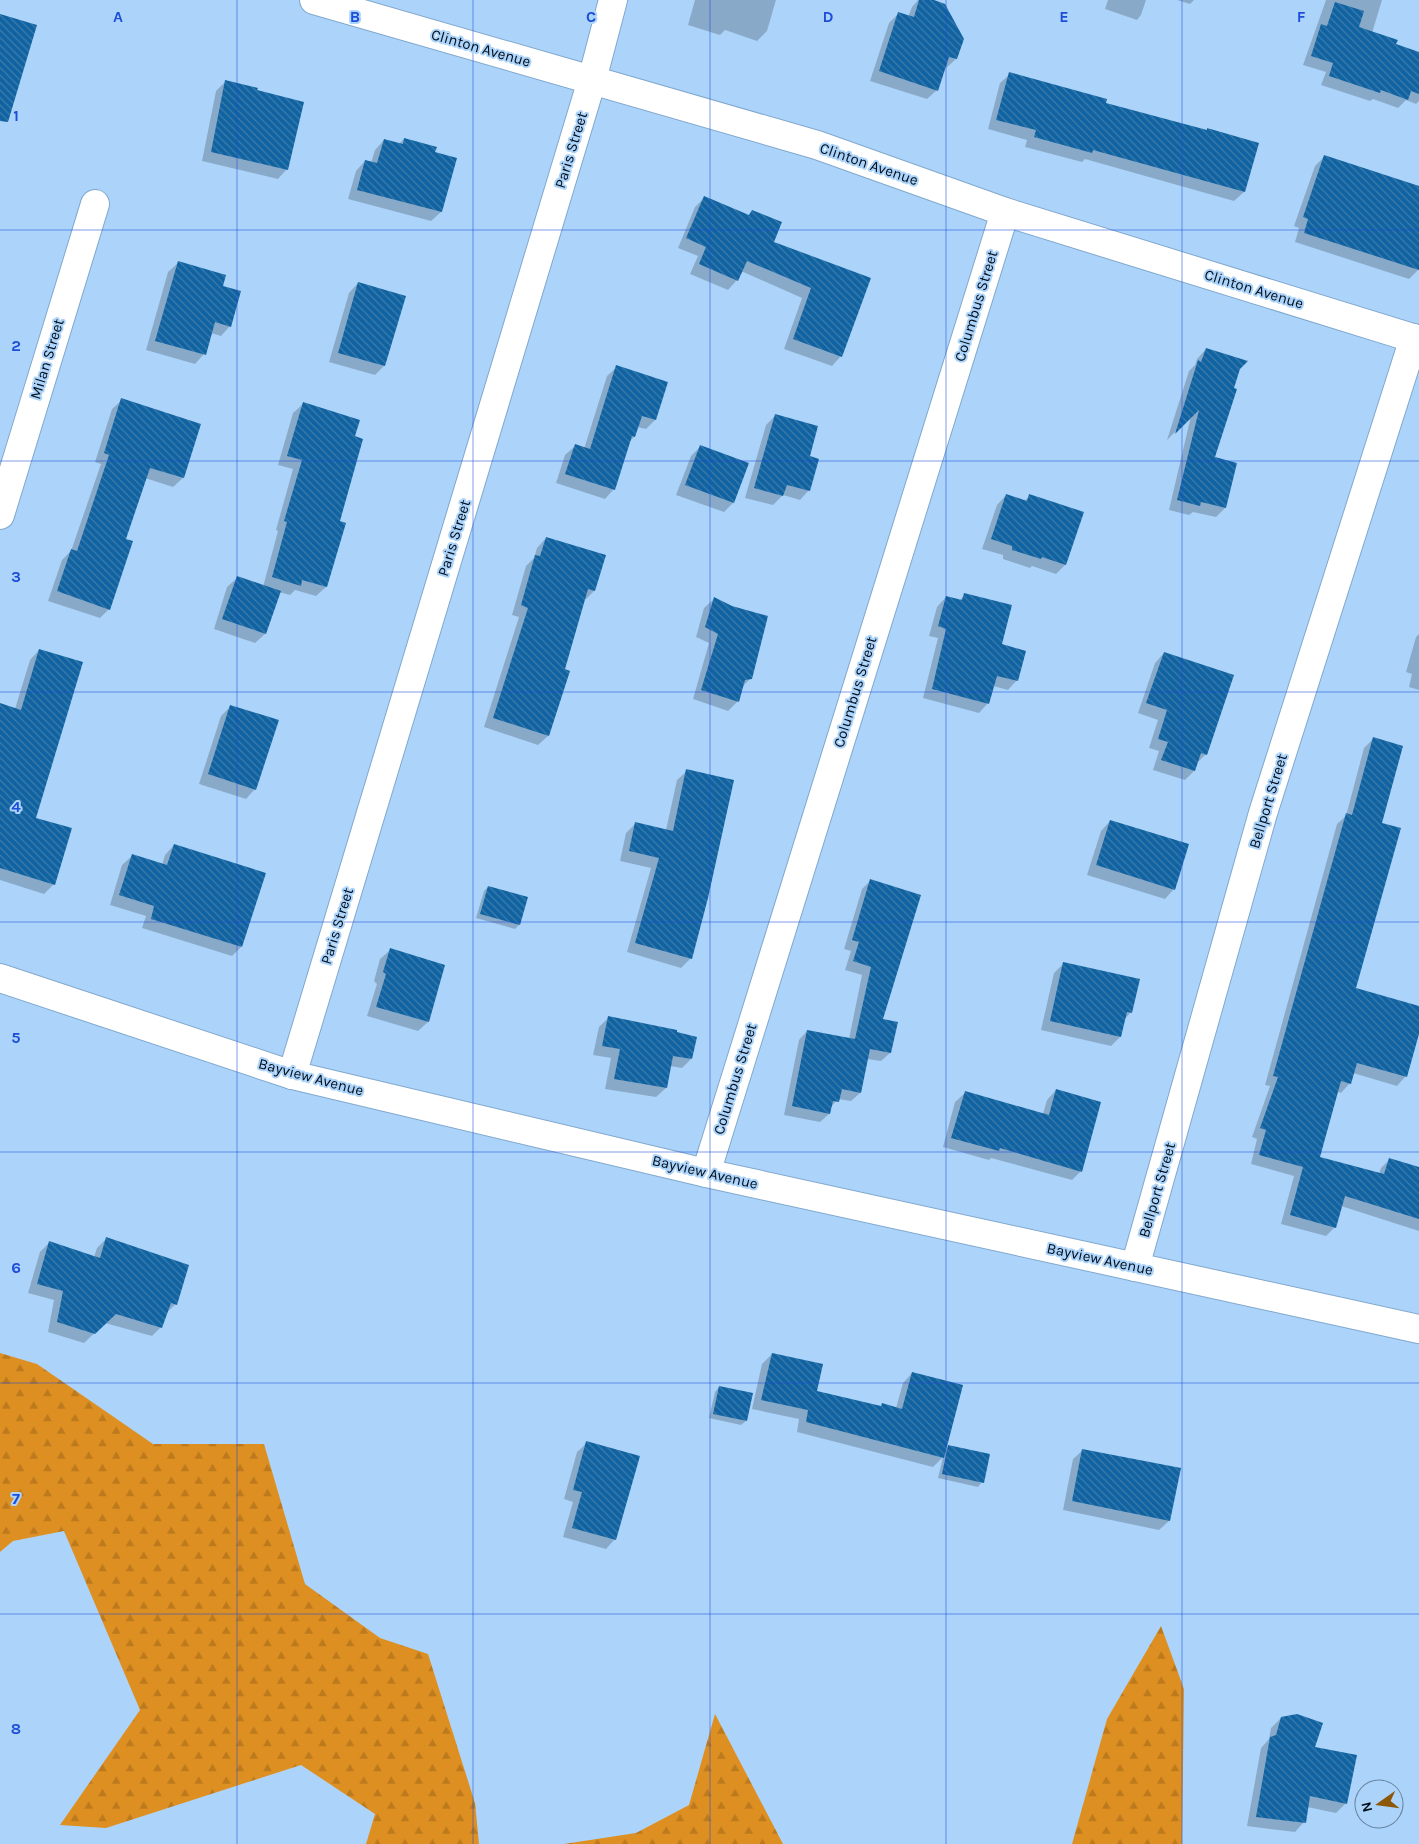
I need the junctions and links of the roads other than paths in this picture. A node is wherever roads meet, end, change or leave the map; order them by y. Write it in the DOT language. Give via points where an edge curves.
graph roads {
  1 [pos="314,0"];
  2 [pos="613,0"];
  3 [pos="592,80"];
  4 [pos="95,204"];
  5 [pos="1005,212"];
  6 [pos="1416,339"];
  7 [pos="0,515"];
  8 [pos="0,978"];
  9 [pos="292,1075"];
  10 [pos="706,1173"];
  11 [pos="1135,1267"];
  12 [pos="1419,1329"];
  1 -- 3 [label="street, Clinton Avenue"];
  2 -- 3 [label="street, Paris Street"];
  3 -- 5 [label="street, Clinton Avenue" via="817,145"];
  3 -- 9 [label="street, Paris Street"];
  4 -- 7 [label="street, Milan Street"];
  5 -- 6 [label="street, Clinton Avenue"];
  5 -- 10 [label="street, Columbus Street"];
  6 -- 11 [label="street, Bellport Street" via="1264,813"];
  8 -- 9 [label="street, Bayview Avenue"];
  9 -- 10 [label="street, Bayview Avenue"];
  10 -- 11 [label="street, Bayview Avenue"];
  11 -- 12 [label="street, Bayview Avenue"];
}
